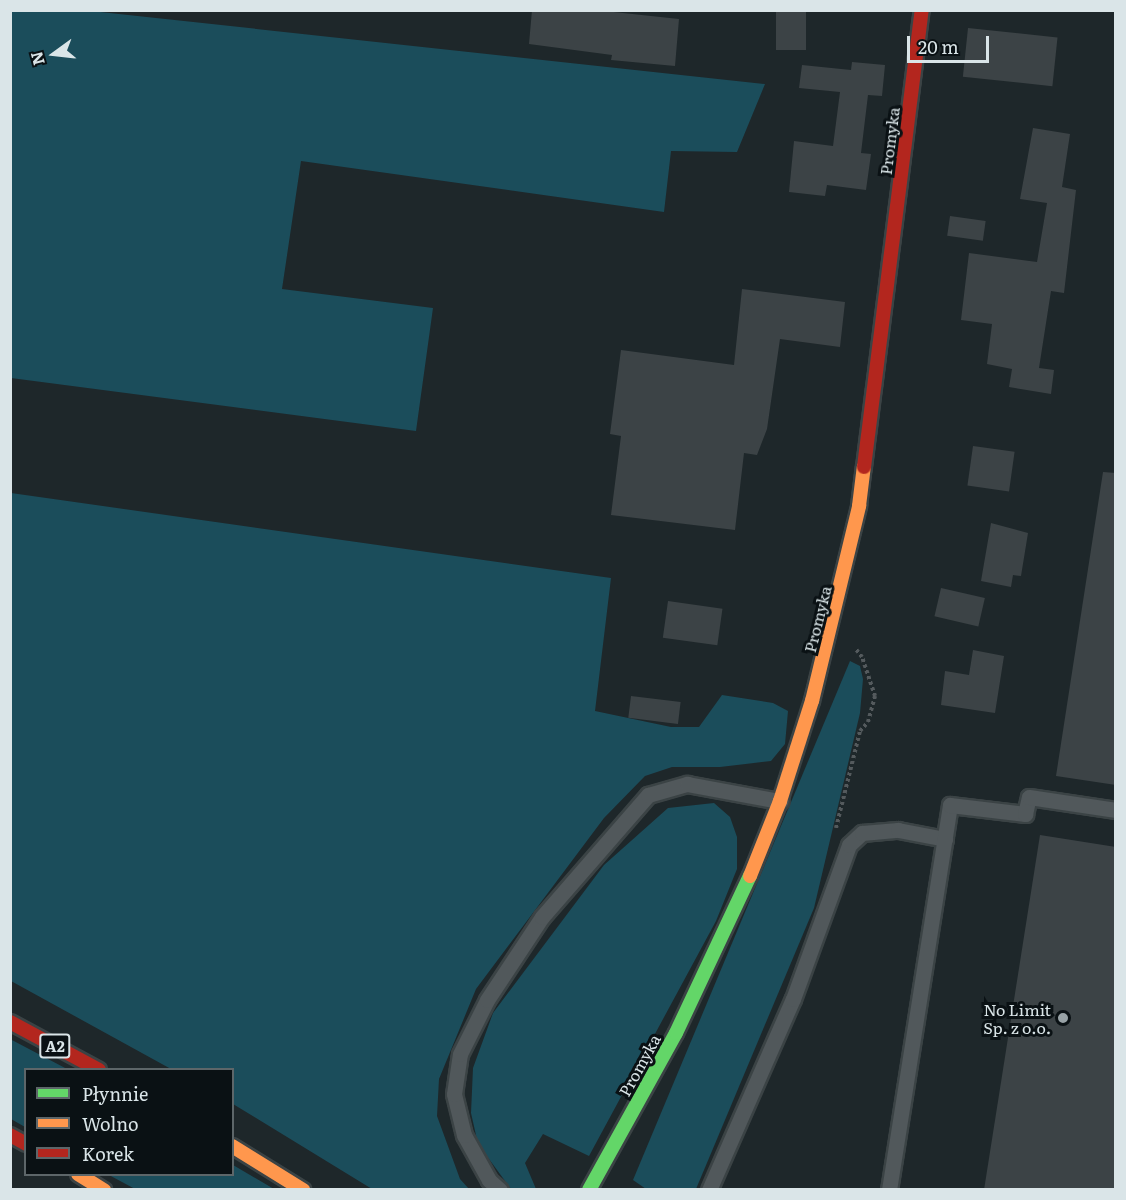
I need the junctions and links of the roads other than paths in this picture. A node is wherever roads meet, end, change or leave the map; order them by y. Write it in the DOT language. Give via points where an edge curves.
graph roads {
  1 [pos="922,10"];
  2 [pos="780,801"];
  3 [pos="1116,810"];
  4 [pos="945,839"];
  5 [pos="10,1022"];
  6 [pos="95,1068"];
  7 [pos="10,1135"];
  8 [pos="24,1143"];
  9 [pos="234,1147"];
  10 [pos="81,1176"];
  11 [pos="104,1190"];
  12 [pos="303,1190"];
  13 [pos="500,1190"];
  14 [pos="590,1190"];
  15 [pos="709,1190"];
  16 [pos="889,1190"];
  1 -- 2 [label="main road, Promyka" via="860,506 821,667"];
  2 -- 13 [label="lane" via="687,784 648,795 542,917 488,1000 460,1054 454,1094 464,1135 489,1180"];
  2 -- 14 [label="main road, Promyka" via="738,906 676,1033"];
  3 -- 4 [label="lane" via="1029,797 1025,814 951,805"];
  4 -- 15 [label="lane" via="898,830 862,833 849,845 793,999"];
  4 -- 16 [label="lane"];
  5 -- 6 [label="main road, A2"];
  7 -- 8 [label="main road"];
  9 -- 12 [label="main road"];
  10 -- 11 [label="main road"];
}
